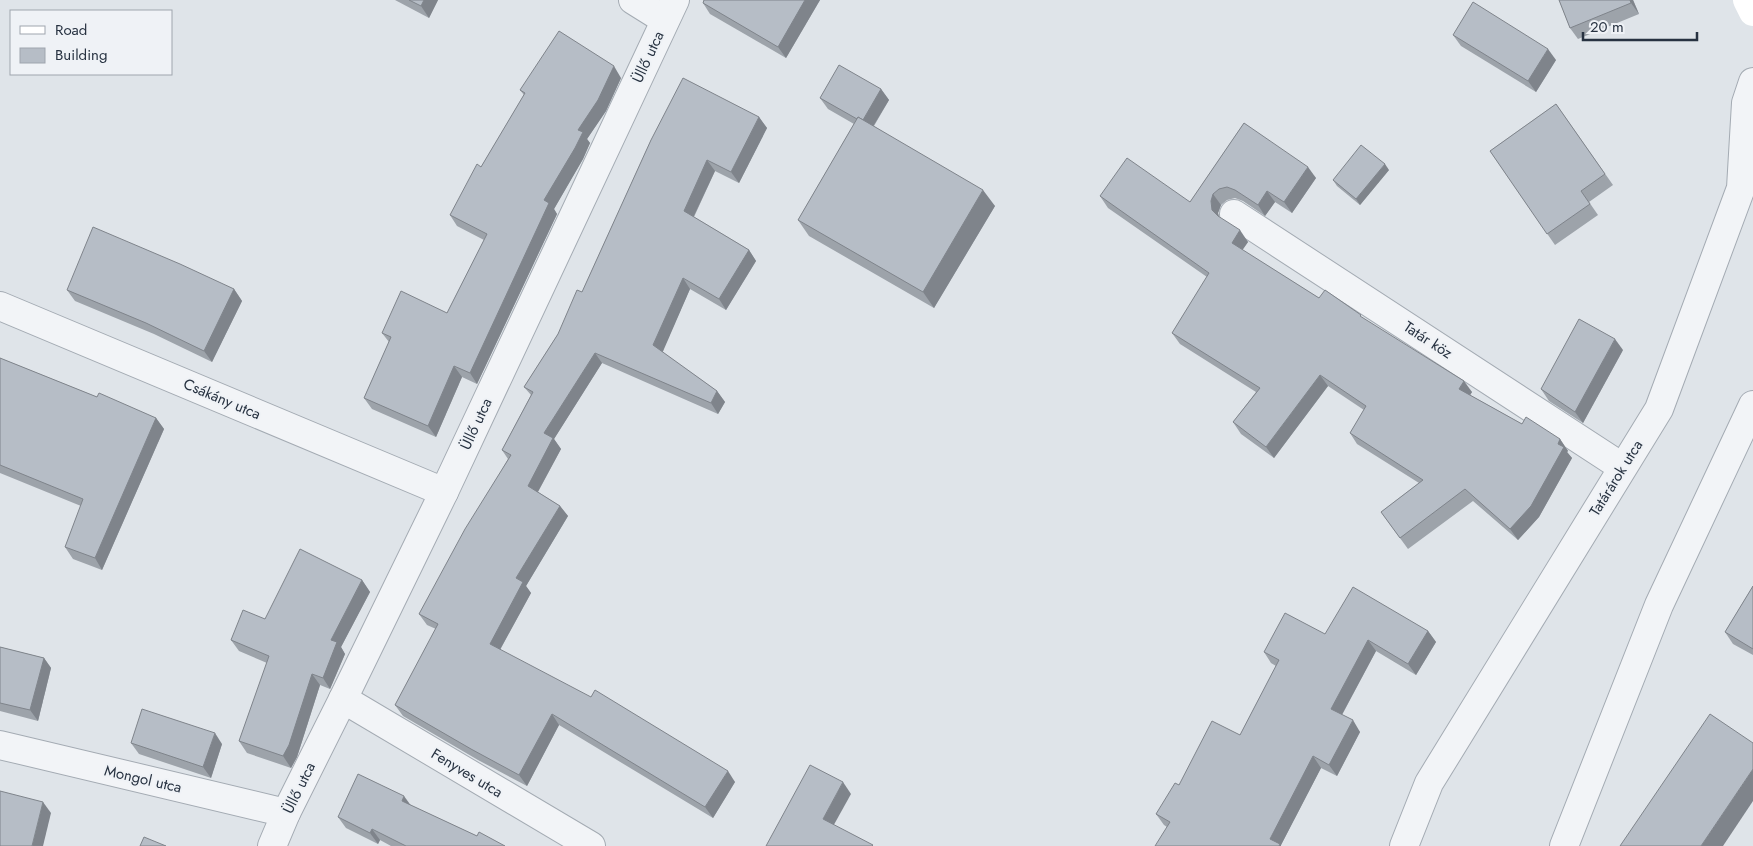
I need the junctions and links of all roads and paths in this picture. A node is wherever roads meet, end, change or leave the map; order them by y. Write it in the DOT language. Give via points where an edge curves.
graph roads {
  1 [pos="633,0"];
  2 [pos="1747,0"];
  3 [pos="670,10"];
  4 [pos="1753,12"];
  5 [pos="1753,82"];
  6 [pos="1234,214"];
  7 [pos="0,306"];
  8 [pos="1753,405"];
  9 [pos="1622,467"];
  10 [pos="444,492"];
  11 [pos="343,699"];
  12 [pos="0,745"];
  13 [pos="286,813"];
  14 [pos="272,846"];
  15 [pos="591,846"];
  16 [pos="1404,846"];
  17 [pos="1564,846"];
  1 -- 3 [label="street"];
  2 -- 4 [label="main road"];
  3 -- 10 [label="street, Üllő utca"];
  5 -- 9 [label="street, Tatárárok utca" via="1746,102 1741,188 1659,410"];
  6 -- 9 [label="street, Tatár köz"];
  7 -- 10 [label="street, Csákány utca"];
  8 -- 17 [label="street" via="1658,605"];
  9 -- 16 [label="street, Tatárárok utca" via="1429,783"];
  10 -- 11 [label="street, Üllő utca"];
  11 -- 13 [label="street, Üllő utca"];
  11 -- 15 [label="street, Fenyves utca"];
  12 -- 13 [label="street, Mongol utca"];
  13 -- 14 [label="street, Üllő utca"];
}
